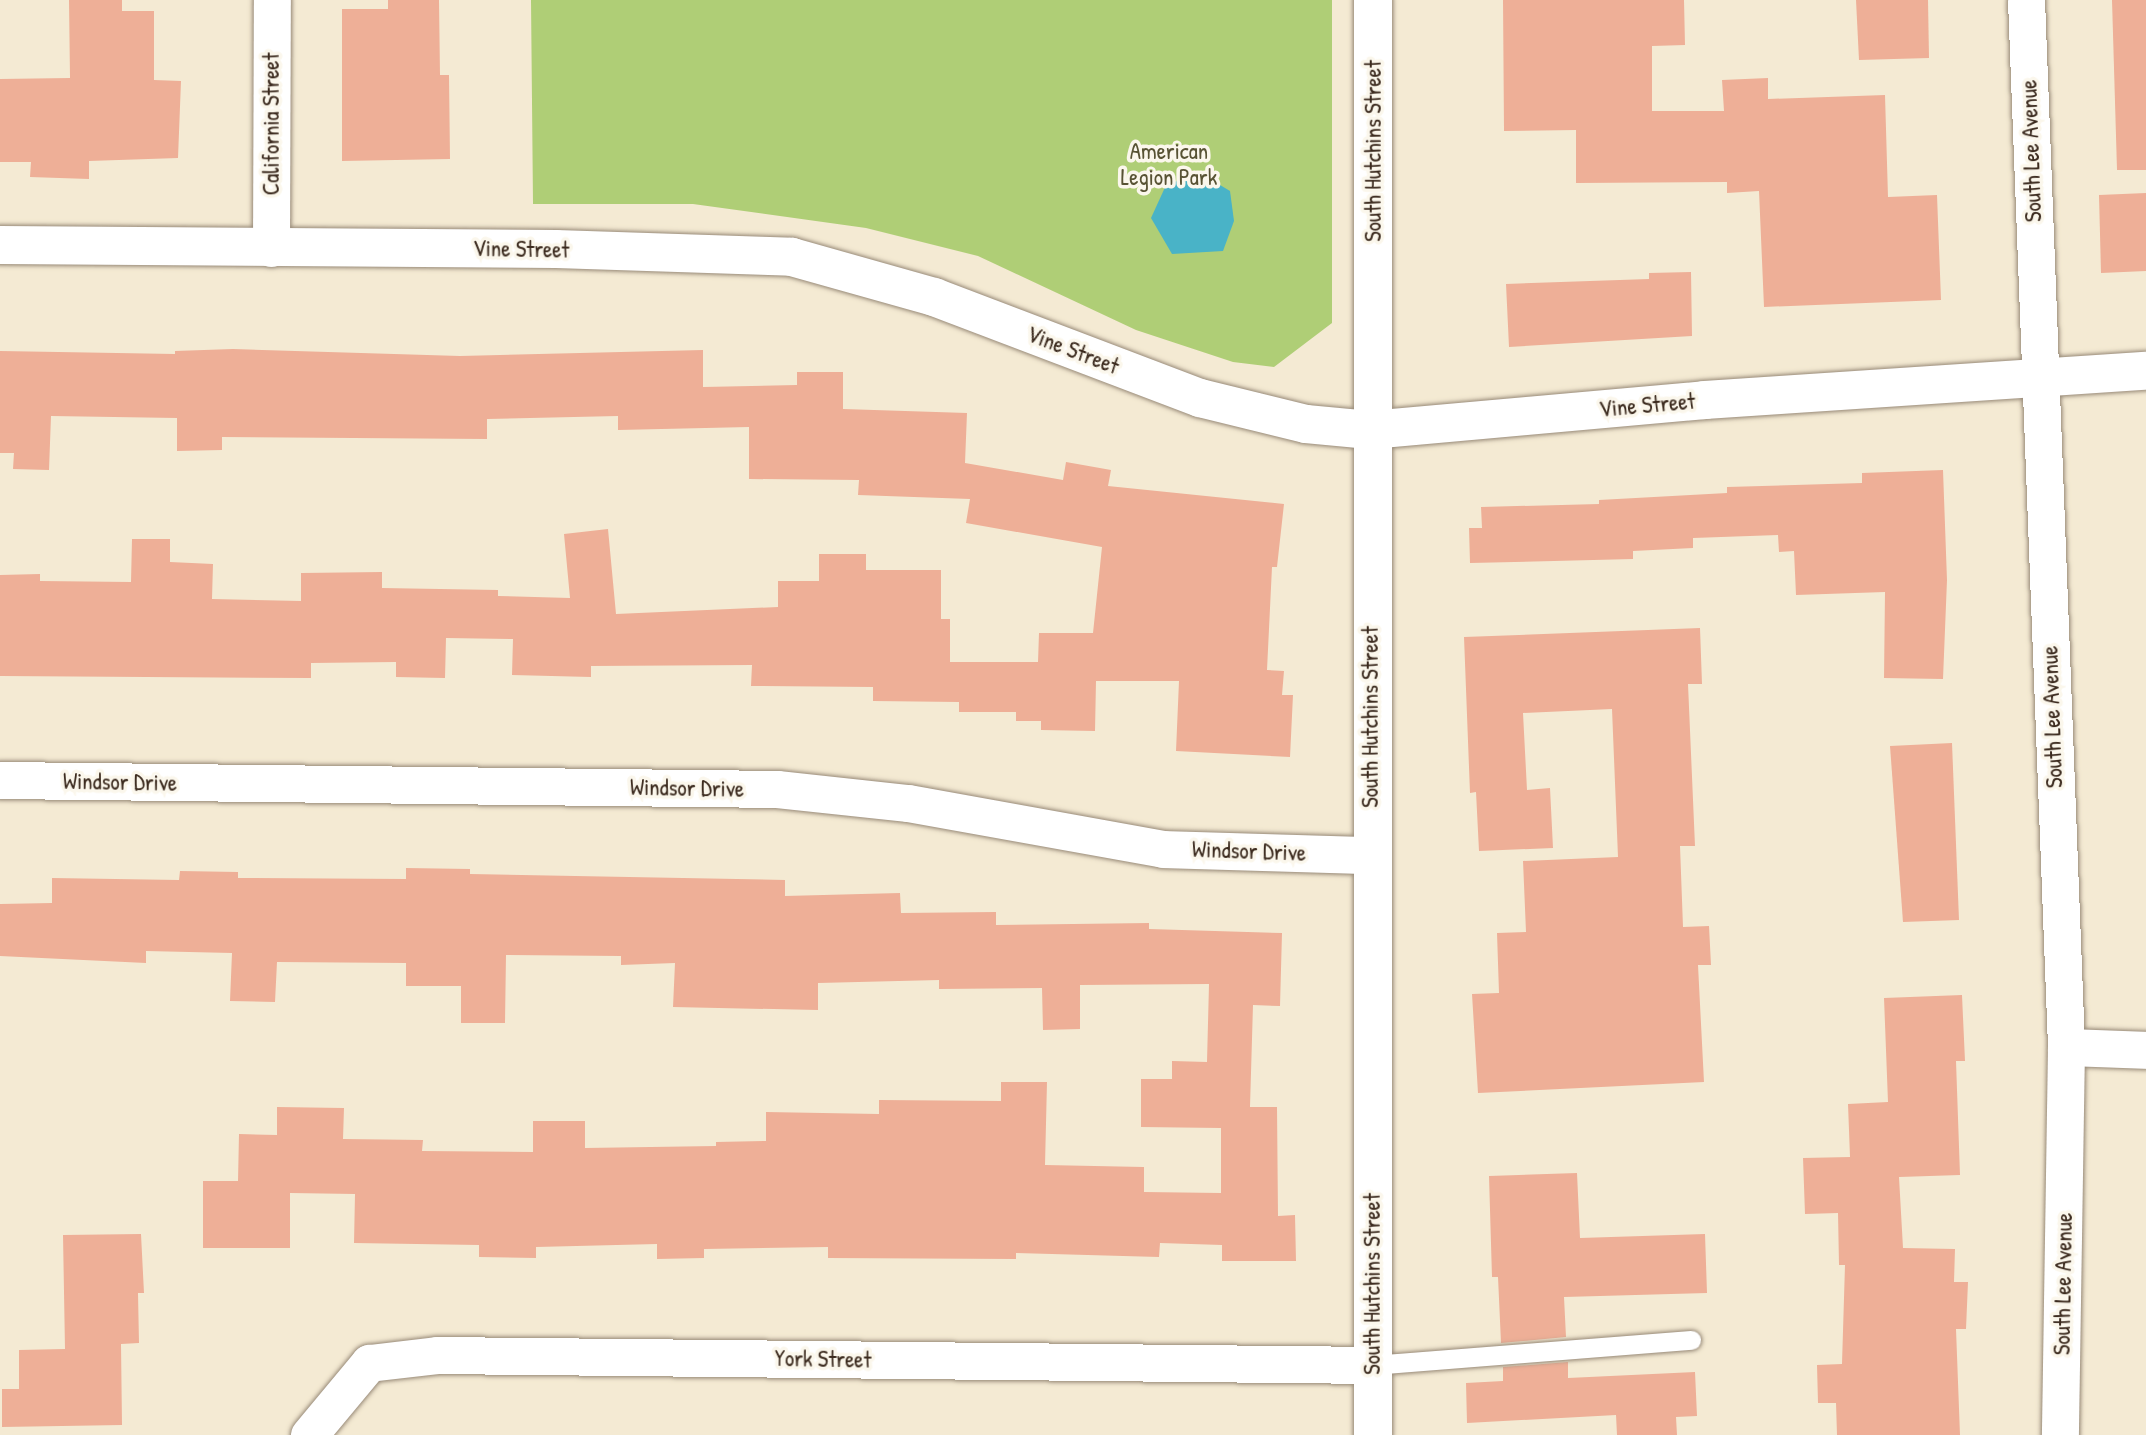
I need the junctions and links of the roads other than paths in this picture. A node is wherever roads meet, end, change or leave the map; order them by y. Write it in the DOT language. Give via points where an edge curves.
graph roads {
  1 [pos="272,0"];
  2 [pos="1373,0"];
  3 [pos="2026,0"];
  4 [pos="0,246"];
  5 [pos="271,248"];
  6 [pos="2146,371"];
  7 [pos="2037,376"];
  8 [pos="1370,430"];
  9 [pos="0,780"];
  10 [pos="1370,855"];
  11 [pos="2066,1046"];
  12 [pos="2146,1051"];
  13 [pos="1691,1340"];
  14 [pos="1372,1366"];
  15 [pos="309,1435"];
  16 [pos="1373,1435"];
  17 [pos="2060,1435"];
  1 -- 5 [label="street, California Street"];
  2 -- 8 [label="street, South Hutchins Street"];
  3 -- 7 [label="street, South Lee Avenue"];
  4 -- 5 [label="street, Vine Street"];
  5 -- 8 [label="street, Vine Street" via="556,249 792,257 934,298 1199,397 1306,424"];
  6 -- 7 [label="street, Vine Street"];
  7 -- 8 [label="street, Vine Street"];
  7 -- 11 [label="street, South Lee Avenue"];
  8 -- 10 [label="street, South Hutchins Street"];
  9 -- 10 [label="street, Windsor Drive" via="777,789 908,803 1163,849"];
  10 -- 14 [label="street, South Hutchins Street"];
  11 -- 12 [label="street"];
  11 -- 17 [label="street, South Lee Avenue"];
  13 -- 14 [label="lane"];
  14 -- 15 [label="street, York Street" via="437,1355 369,1363"];
  14 -- 16 [label="street, South Hutchins Street"];
}
